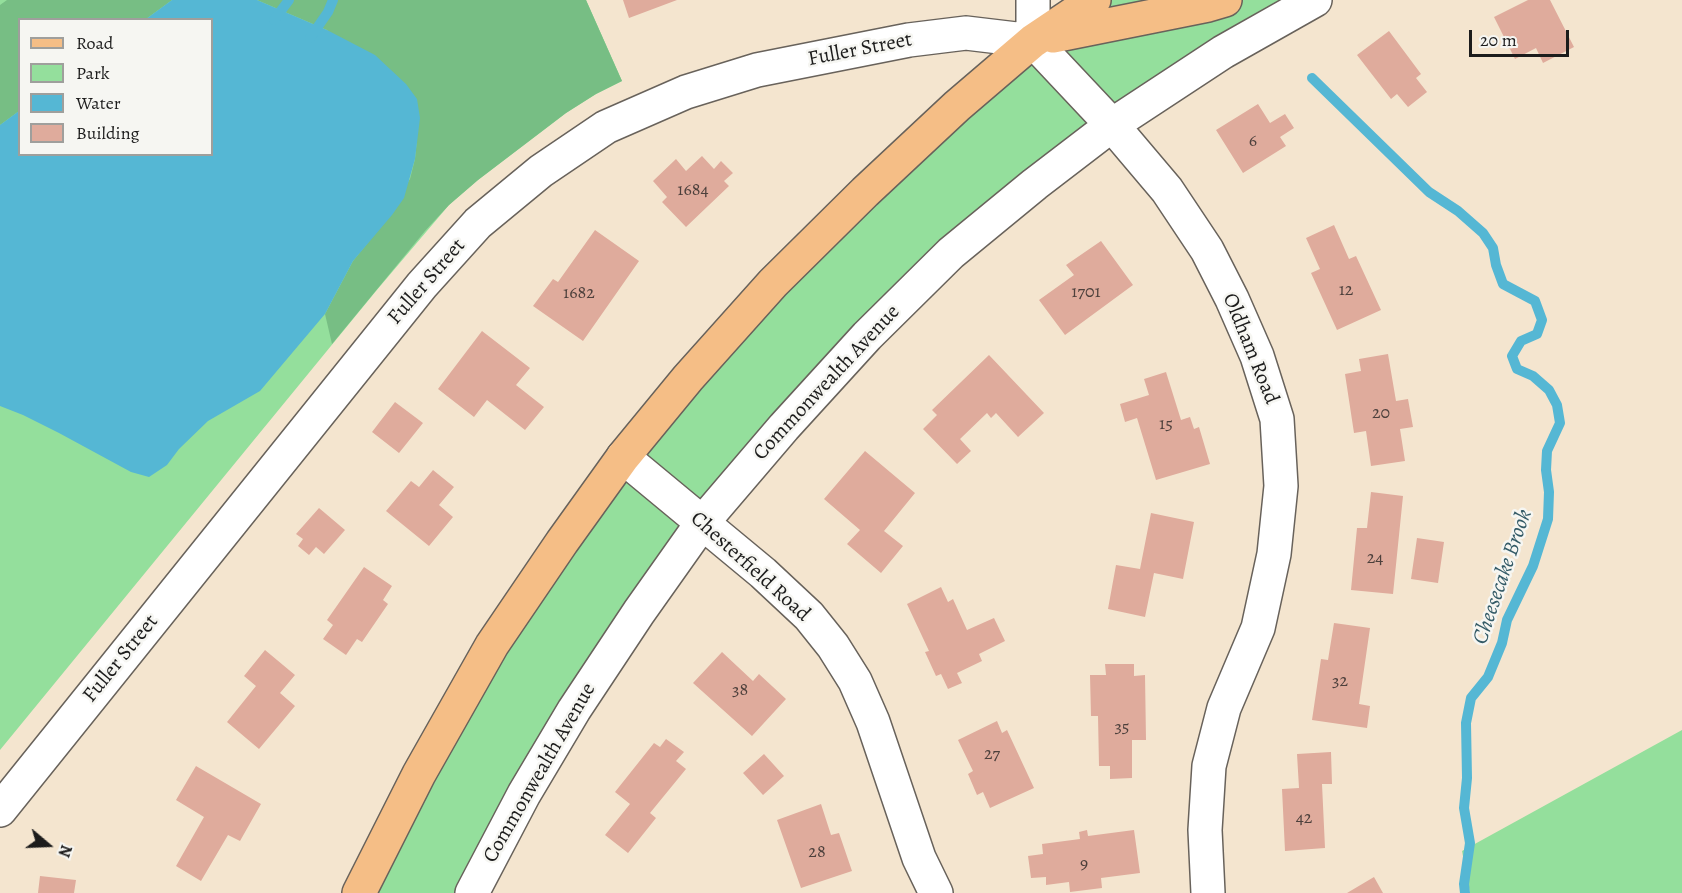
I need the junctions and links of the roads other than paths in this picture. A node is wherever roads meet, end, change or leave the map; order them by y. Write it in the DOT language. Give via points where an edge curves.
graph roads {
  1 [pos="1033,0"];
  2 [pos="1094,0"];
  3 [pos="1225,0"];
  4 [pos="1315,0"];
  5 [pos="1033,40"];
  6 [pos="1112,125"];
  7 [pos="623,457"];
  8 [pos="702,523"];
  9 [pos="0,810"];
  10 [pos="359,893"];
  11 [pos="472,893"];
  12 [pos="936,893"];
  13 [pos="1208,893"];
  1 -- 5 [label="street"];
  2 -- 5 [label="main road"];
  3 -- 5 [label="main road"];
  4 -- 6 [label="street, Commonwealth Avenue" via="1223,52"];
  5 -- 6 [label="street, Oldham Road"];
  5 -- 7 [label="main road" via="940,122 772,283"];
  5 -- 9 [label="street, Fuller Street" via="966,33 909,40 757,70 686,93 606,127 541,171 478,223 422,285"];
  6 -- 8 [label="street, Commonwealth Avenue" via="943,262 859,344"];
  6 -- 13 [label="street, Oldham Road" via="1167,190 1207,250 1257,356 1277,419 1281,486 1274,554 1258,628 1224,708 1209,766 1205,830"];
  7 -- 8 [label="street, Chesterfield Road"];
  7 -- 10 [label="main road" via="492,645 419,774"];
  8 -- 11 [label="street, Commonwealth Avenue" via="574,710"];
  8 -- 12 [label="street, Chesterfield Road" via="763,573 833,646 855,681 873,722 919,858"];
}
